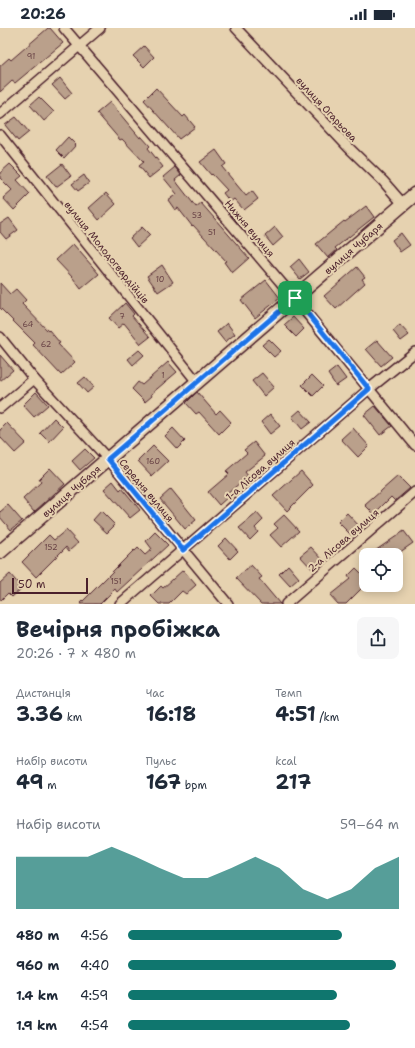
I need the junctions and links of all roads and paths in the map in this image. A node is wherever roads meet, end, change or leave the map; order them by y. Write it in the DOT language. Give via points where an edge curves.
graph roads {
  1 [pos="64,28"];
  2 [pos="100,28"];
  3 [pos="236,28"];
  4 [pos="79,45"];
  5 [pos="0,114"];
  6 [pos="0,135"];
  7 [pos="415,194"];
  8 [pos="403,204"];
  9 [pos="295,298"];
  10 [pos="0,337"];
  11 [pos="415,352"];
  12 [pos="34,379"];
  13 [pos="198,382"];
  14 [pos="369,389"];
  15 [pos="0,408"];
  16 [pos="415,445"];
  17 [pos="108,459"];
  18 [pos="415,492"];
  19 [pos="183,550"];
  20 [pos="0,552"];
  21 [pos="120,604"];
  22 [pos="228,604"];
  23 [pos="286,604"];
  1 -- 4 [label="street, Нижня вулиця"];
  2 -- 4 [label="street"];
  3 -- 8 [label="street, вулиця Огарьова"];
  4 -- 5 [label="street"];
  4 -- 9 [label="street, Нижня вулиця"];
  6 -- 13 [label="street, вулиця Молодогвардійців"];
  7 -- 8 [label="street, вулиця Чубаря"];
  8 -- 9 [label="street, вулиця Чубаря"];
  9 -- 13 [label="street, вулиця Чубаря"];
  9 -- 14 [label="street, Нижня вулиця"];
  10 -- 12 [label="street, Середня вулиця"];
  11 -- 14 [label="street, 1-а Лісова вулиця"];
  12 -- 15 [label="street"];
  12 -- 17 [label="street, Середня вулиця"];
  13 -- 17 [label="street, вулиця Чубаря"];
  14 -- 16 [label="street, Нижня вулиця"];
  14 -- 19 [label="street, 1-а Лісова вулиця"];
  17 -- 19 [label="street, Середня вулиця"];
  17 -- 20 [label="street, вулиця Чубаря"];
  18 -- 23 [label="street, 2-а Лісова вулиця"];
  19 -- 21 [label="street, 1-а Лісова вулиця"];
  19 -- 22 [label="street, Середня вулиця"];
}
